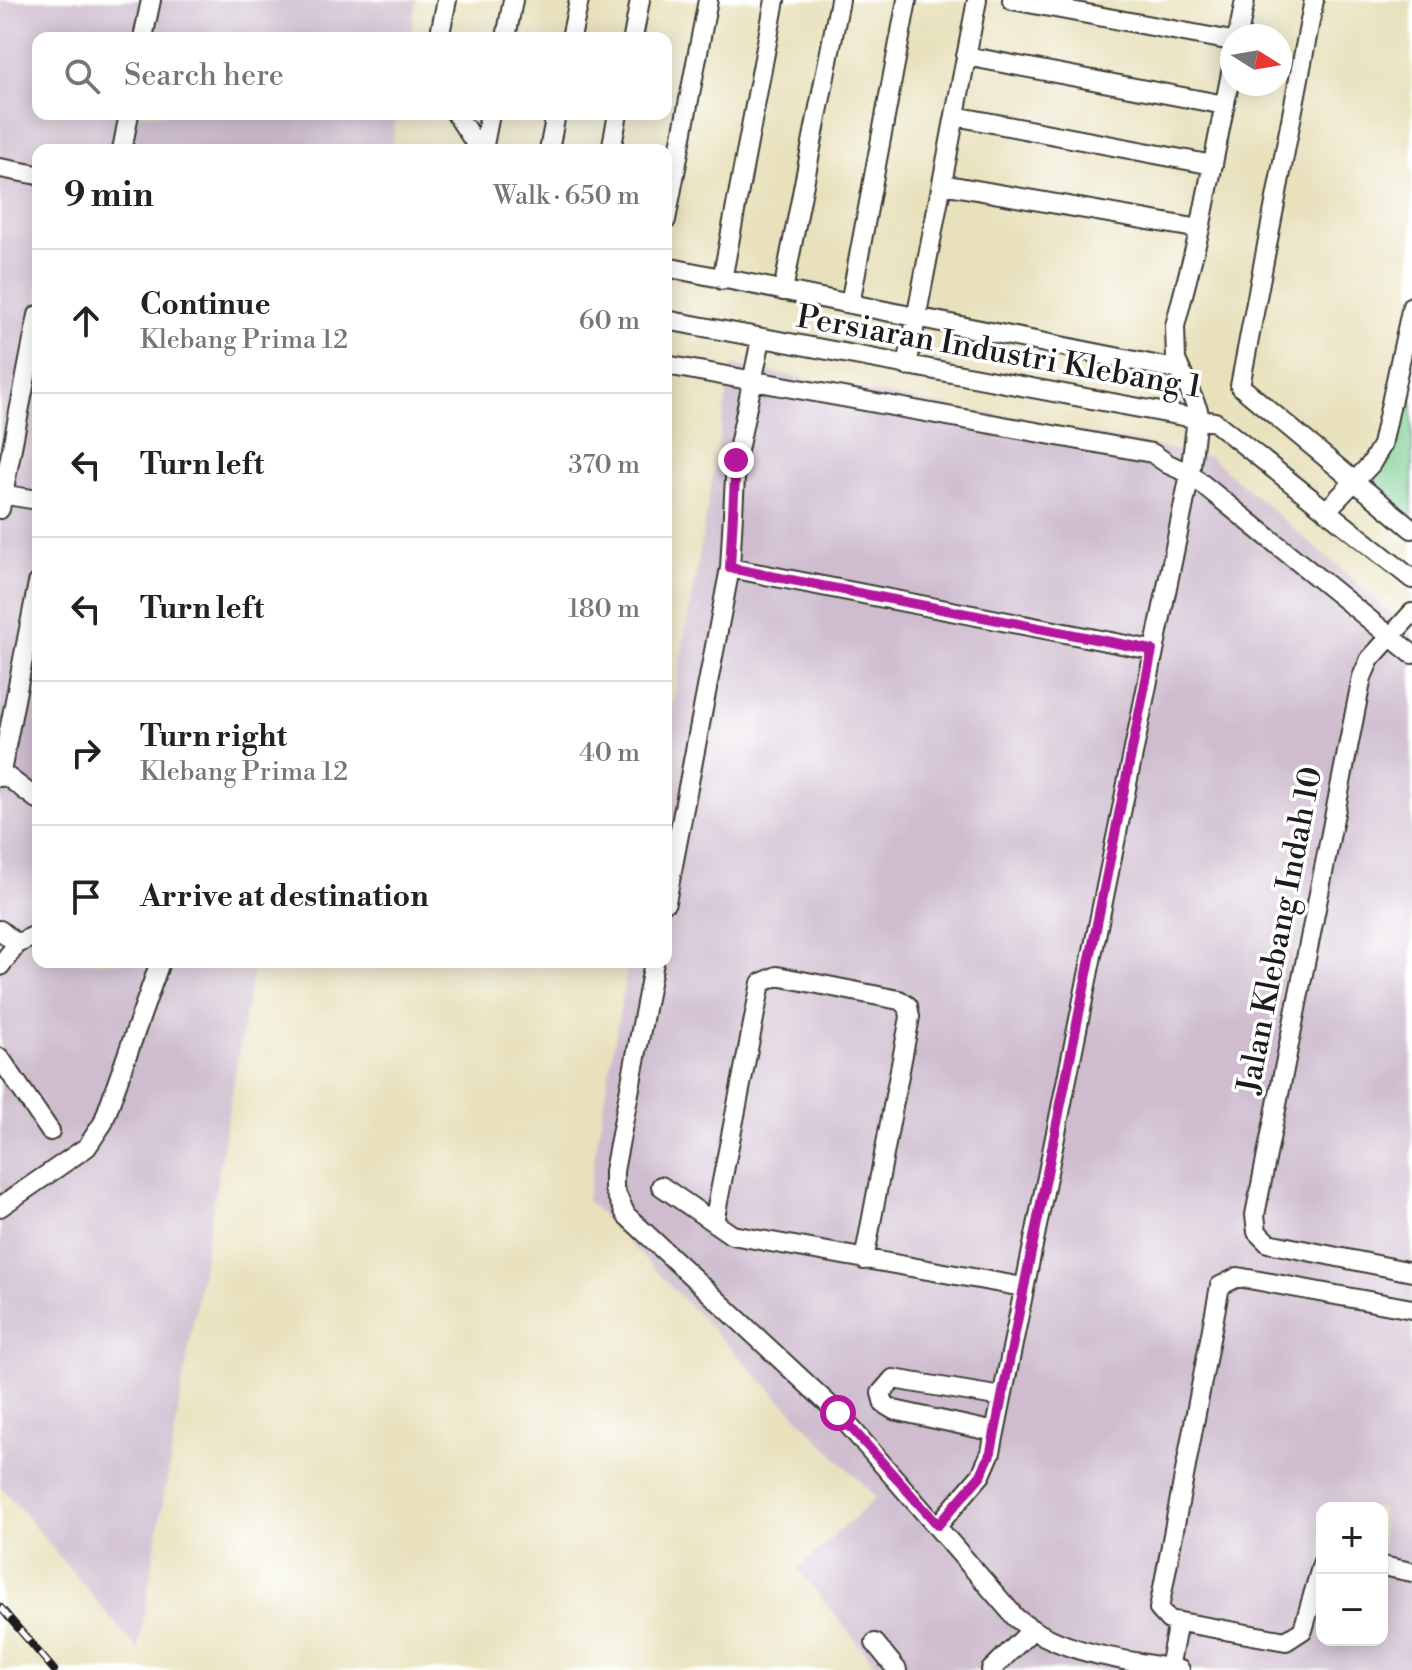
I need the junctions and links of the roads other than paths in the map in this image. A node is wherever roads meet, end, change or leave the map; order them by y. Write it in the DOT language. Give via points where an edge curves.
graph roads {
  1 [pos="151,0"];
  2 [pos="447,0"];
  3 [pos="513,0"];
  4 [pos="579,0"];
  5 [pos="640,0"];
  6 [pos="708,0"];
  7 [pos="775,0"];
  8 [pos="840,0"];
  9 [pos="907,0"];
  10 [pos="977,0"];
  11 [pos="1012,0"];
  12 [pos="1245,0"];
  13 [pos="1314,0"];
  14 [pos="1240,24"];
  15 [pos="144,32"];
  16 [pos="440,32"];
  17 [pos="507,32"];
  18 [pos="572,32"];
  19 [pos="634,32"];
  20 [pos="1220,39"];
  21 [pos="966,56"];
  22 [pos="1227,96"];
  23 [pos="1225,105"];
  24 [pos="955,116"];
  25 [pos="128,120"];
  26 [pos="460,120"];
  27 [pos="489,120"];
  28 [pos="555,120"];
  29 [pos="617,120"];
  30 [pos="123,144"];
  31 [pos="478,144"];
  32 [pos="483,144"];
  33 [pos="550,144"];
  34 [pos="612,144"];
  35 [pos="1213,165"];
  36 [pos="0,168"];
  37 [pos="32,174"];
  38 [pos="942,184"];
  39 [pos="672,189"];
  40 [pos="1200,229"];
  41 [pos="672,268"];
  42 [pos="722,280"];
  43 [pos="783,291"];
  44 [pos="850,304"];
  45 [pos="1412,306"];
  46 [pos="916,317"];
  47 [pos="672,321"];
  48 [pos="761,339"];
  49 [pos="32,345"];
  50 [pos="672,366"];
  51 [pos="907,366"];
  52 [pos="1180,370"];
  53 [pos="752,383"];
  54 [pos="1199,420"];
  55 [pos="1190,474"];
  56 [pos="1354,482"];
  57 [pos="1,499"];
  58 [pos="32,500"];
  59 [pos="1326,511"];
  60 [pos="1412,529"];
  61 [pos="730,568"];
  62 [pos="1412,579"];
  63 [pos="32,606"];
  64 [pos="1412,613"];
  65 [pos="1389,637"];
  66 [pos="1152,650"];
  67 [pos="1412,654"];
  68 [pos="7,704"];
  69 [pos="0,775"];
  70 [pos="32,796"];
  71 [pos="672,871"];
  72 [pos="0,930"];
  73 [pos="32,937"];
  74 [pos="17,944"];
  75 [pos="0,966"];
  76 [pos="158,968"];
  77 [pos="653,968"];
  78 [pos="3,1068"];
  79 [pos="50,1131"];
  80 [pos="661,1186"];
  81 [pos="0,1207"];
  82 [pos="714,1222"];
  83 [pos="864,1260"];
  84 [pos="1412,1272"];
  85 [pos="1023,1287"];
  86 [pos="1412,1309"];
  87 [pos="1002,1397"];
  88 [pos="995,1432"];
  89 [pos="938,1525"];
  90 [pos="1388,1567"];
  91 [pos="1412,1572"];
  92 [pos="1319,1574"];
  93 [pos="1178,1622"];
  94 [pos="1031,1631"];
  95 [pos="875,1643"];
  96 [pos="1175,1669"];
  97 [pos="897,1670"];
  98 [pos="991,1670"];
  1 -- 15 [label="street"];
  2 -- 16 [label="street"];
  3 -- 17 [label="street"];
  4 -- 18 [label="street"];
  5 -- 19 [label="street"];
  6 -- 39 [label="street"];
  7 -- 42 [label="street"];
  8 -- 43 [label="street"];
  9 -- 44 [label="street"];
  10 -- 21 [label="street"];
  11 -- 20 [label="street"];
  12 -- 14 [label="street"];
  13 -- 56 [label="street" via="1240,382 1245,393"];
  21 -- 23 [label="street"];
  21 -- 24 [label="street"];
  22 -- 23 [label="street"];
  23 -- 35 [label="street"];
  24 -- 35 [label="street"];
  24 -- 38 [label="street"];
  25 -- 30 [label="street"];
  26 -- 31 [label="street"];
  27 -- 32 [label="street"];
  28 -- 33 [label="street"];
  29 -- 34 [label="street"];
  35 -- 40 [label="street"];
  36 -- 37 [label="street"];
  38 -- 40 [label="street"];
  38 -- 46 [label="street"];
  40 -- 52 [label="street" via="1175,326"];
  41 -- 42 [label="street"];
  42 -- 43 [label="street"];
  43 -- 44 [label="street"];
  44 -- 46 [label="street"];
  45 -- 56 [label="street" via="1382,445"];
  46 -- 51 [label="street"];
  46 -- 52 [label="street"];
  47 -- 48 [label="street, Persiaran Industri Klebang 1"];
  48 -- 51 [label="street, Persiaran Industri Klebang 1"];
  48 -- 53 [label="street"];
  49 -- 57 [label="street"];
  50 -- 53 [label="street"];
  51 -- 54 [label="street, Persiaran Industri Klebang 1"];
  52 -- 54 [label="street" via="1197,403"];
  53 -- 55 [label="street" via="1138,449"];
  53 -- 61 [label="street" via="736,460"];
  54 -- 55 [label="street"];
  54 -- 59 [label="street, Persiaran Industri Klebang 1" via="1218,424"];
  55 -- 65 [label="street"];
  55 -- 66 [label="street"];
  56 -- 59 [label="street"];
  56 -- 60 [label="street"];
  57 -- 58 [label="street"];
  59 -- 62 [label="street, Persiaran Industri Klebang 1"];
  61 -- 66 [label="street"];
  61 -- 71 [label="street"];
  63 -- 68 [label="street"];
  64 -- 65 [label="street, Jalan Klebang Indah 10"];
  65 -- 67 [label="street"];
  65 -- 84 [label="street, Jalan Klebang Indah 10" via="1370,659 1356,701 1255,1215 1262,1238 1296,1250"];
  66 -- 85 [label="street"];
  68 -- 69 [label="street"];
  69 -- 70 [label="street"];
  72 -- 74 [label="street"];
  73 -- 74 [label="street"];
  74 -- 75 [label="street"];
  76 -- 81 [label="street" via="103,1123 87,1147"];
  77 -- 89 [label="street" via="614,1171 618,1203 838,1413"];
  78 -- 79 [label="street"];
  80 -- 82 [label="street"];
  82 -- 83 [label="street" via="732,1235"];
  82 -- 83 [label="street" via="761,983 777,976 899,1000 908,1006 910,1017"];
  83 -- 85 [label="street"];
  85 -- 87 [label="street"];
  86 -- 93 [label="street" via="1238,1277 1220,1286 1159,1600 1162,1617"];
  87 -- 88 [label="street"];
  87 -- 88 [label="street" via="893,1379 881,1393 884,1404 894,1410"];
  88 -- 89 [label="street" via="981,1475"];
  89 -- 94 [label="street"];
  90 -- 91 [label="street"];
  92 -- 93 [label="street" via="1303,1630 1294,1638 1275,1640"];
  93 -- 96 [label="street"];
  94 -- 96 [label="street" via="1076,1650"];
  94 -- 98 [label="street"];
  95 -- 97 [label="street"];
}
